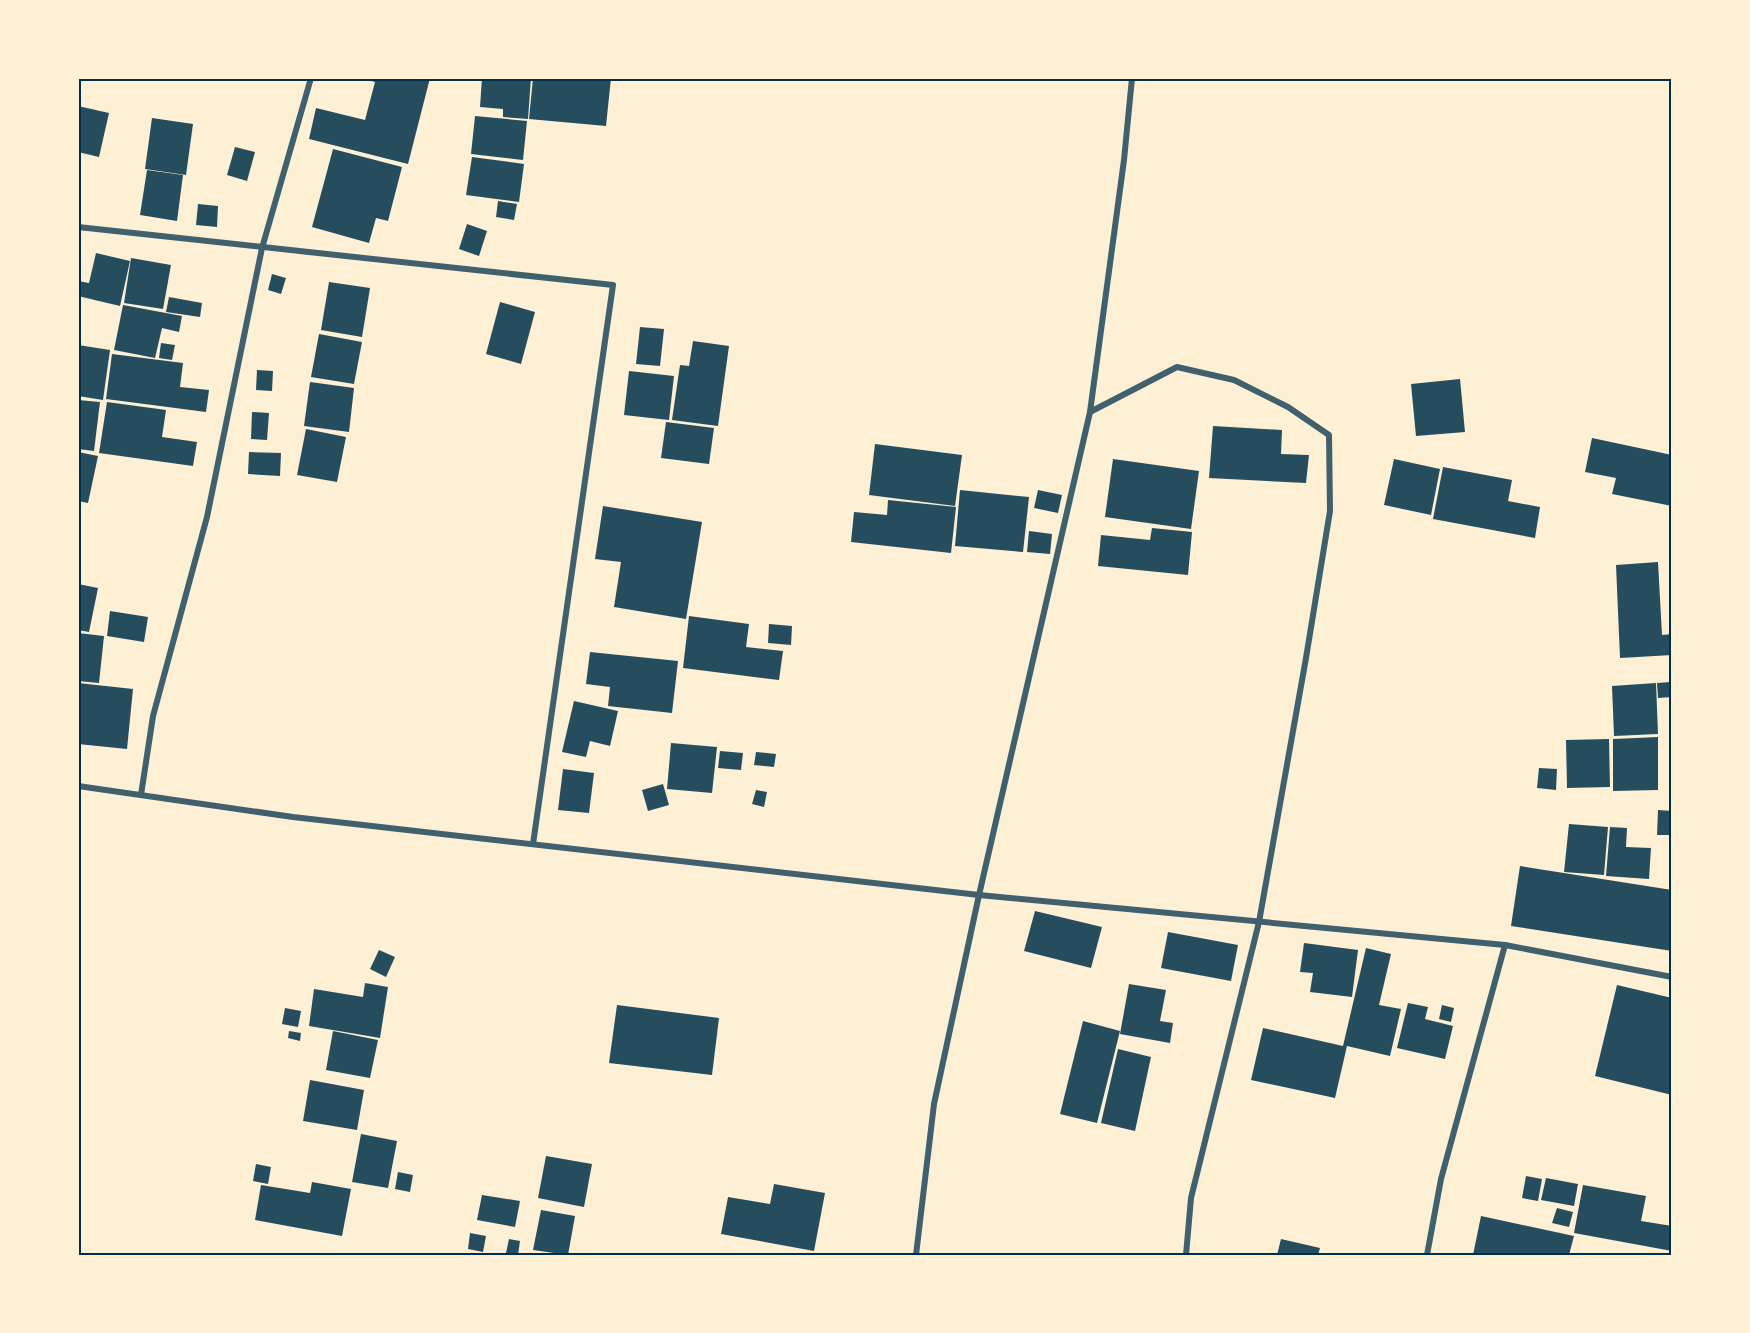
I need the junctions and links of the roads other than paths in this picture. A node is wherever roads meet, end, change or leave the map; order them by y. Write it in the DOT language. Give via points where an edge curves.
graph roads {
  1 [pos="311,78"];
  2 [pos="1132,78"];
  3 [pos="78,227"];
  4 [pos="262,248"];
  5 [pos="1090,412"];
  6 [pos="78,786"];
  7 [pos="141,795"];
  8 [pos="533,844"];
  9 [pos="979,895"];
  10 [pos="1259,922"];
  11 [pos="1504,945"];
  12 [pos="1672,977"];
  13 [pos="916,1255"];
  14 [pos="1186,1255"];
  15 [pos="1428,1255"];
  1 -- 4 [label="street"];
  2 -- 5 [label="street"];
  3 -- 4 [label="street"];
  4 -- 7 [label="street" via="207,517 153,716"];
  4 -- 8 [label="street" via="613,285"];
  5 -- 9 [label="street"];
  5 -- 10 [label="street" via="1177,367 1234,380 1288,407 1329,435 1330,511"];
  6 -- 7 [label="street"];
  7 -- 8 [label="street"];
  8 -- 9 [label="street"];
  9 -- 10 [label="street"];
  9 -- 13 [label="street" via="934,1104"];
  10 -- 11 [label="street"];
  10 -- 14 [label="street" via="1191,1198"];
  11 -- 12 [label="street"];
  11 -- 15 [label="street" via="1441,1179"];
}
